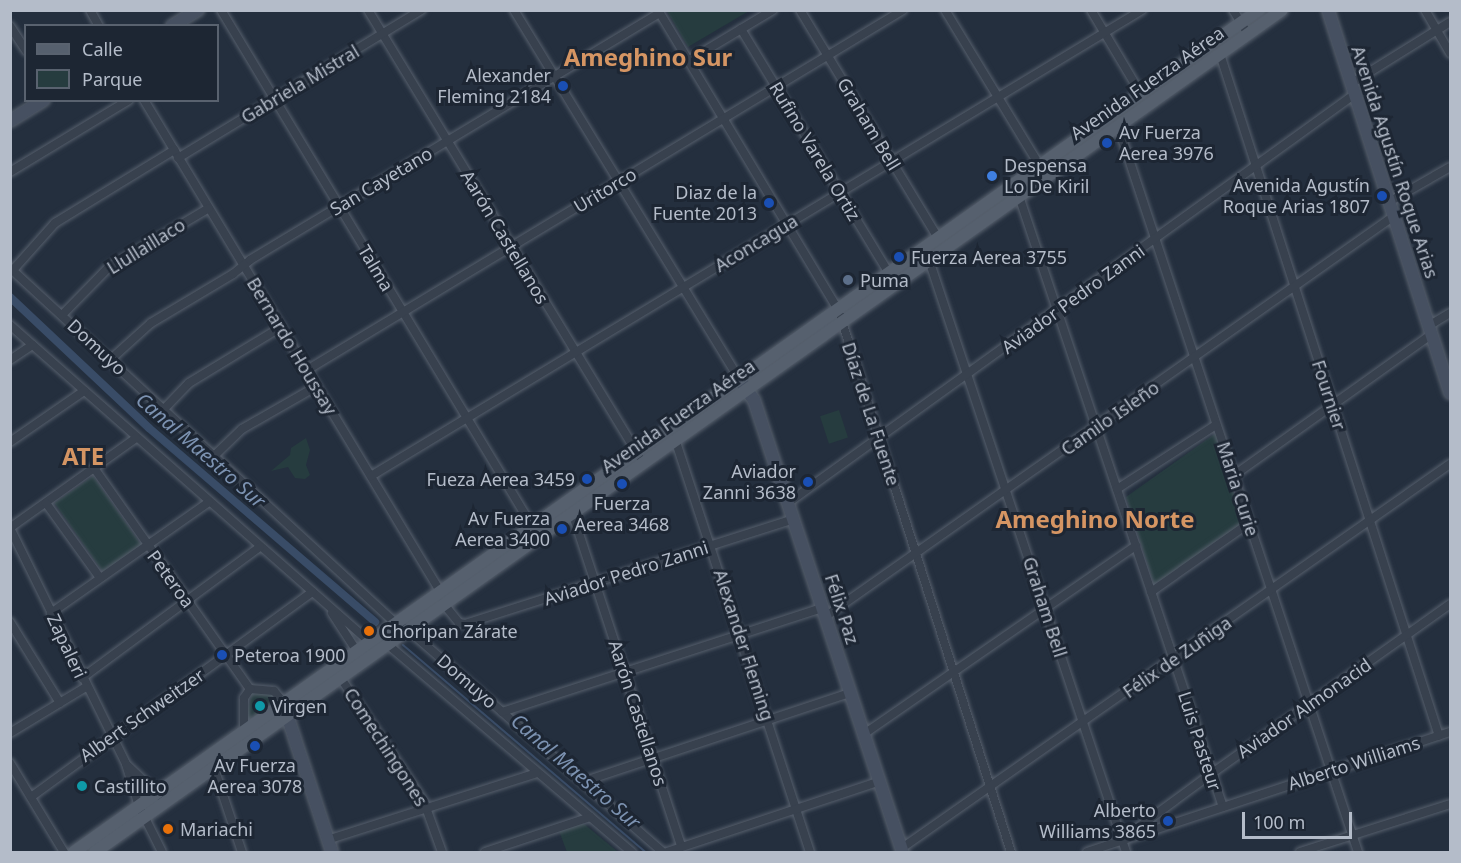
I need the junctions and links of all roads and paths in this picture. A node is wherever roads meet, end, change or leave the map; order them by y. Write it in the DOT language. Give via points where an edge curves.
graph roads {
  1 [pos="90,10"];
  2 [pos="198,10"];
  3 [pos="220,10"];
  4 [pos="368,10"];
  5 [pos="421,10"];
  6 [pos="514,10"];
  7 [pos="773,10"];
  8 [pos="800,10"];
  9 [pos="903,10"];
  10 [pos="945,10"];
  11 [pos="1091,10"];
  12 [pos="1142,10"];
  13 [pos="1233,10"];
  14 [pos="1260,10"];
  15 [pos="1282,10"];
  16 [pos="1328,10"];
  17 [pos="1425,10"];
  18 [pos="658,12"];
  19 [pos="1450,22"];
  20 [pos="98,24"];
  21 [pos="175,24"];
  22 [pos="10,26"];
  23 [pos="741,29"];
  24 [pos="1244,29"];
  25 [pos="1437,30"];
  26 [pos="1104,33"];
  27 [pos="382,34"];
  28 [pos="24,48"];
  29 [pos="1450,53"];
  30 [pos="1220,54"];
  31 [pos="828,56"];
  32 [pos="688,61"];
  33 [pos="554,77"];
  34 [pos="776,87"];
  35 [pos="1353,89"];
  36 [pos="1141,94"];
  37 [pos="998,97"];
  38 [pos="274,99"];
  39 [pos="41,102"];
  40 [pos="126,102"];
  41 [pos="145,102"];
  42 [pos="723,119"];
  43 [pos="10,121"];
  44 [pos="1118,126"];
  45 [pos="447,141"];
  46 [pos="176,154"];
  47 [pos="892,162"];
  48 [pos="1256,165"];
  49 [pos="1040,166"];
  50 [pos="1450,167"];
  51 [pos="10,172"];
  52 [pos="618,182"];
  53 [pos="840,193"];
  54 [pos="1019,196"];
  55 [pos="1389,202"];
  56 [pos="339,207"];
  57 [pos="209,208"];
  58 [pos="1394,216"];
  59 [pos="788,225"];
  60 [pos="938,238"];
  61 [pos="1157,239"];
  62 [pos="511,246"];
  63 [pos="929,260"];
  64 [pos="244,266"];
  65 [pos="12,269"];
  66 [pos="889,273"];
  67 [pos="1294,286"];
  68 [pos="682,288"];
  69 [pos="838,309"];
  70 [pos="1058,309"];
  71 [pos="403,312"];
  72 [pos="1450,313"];
  73 [pos="62,315"];
  74 [pos="842,323"];
  75 [pos="10,325"];
  76 [pos="281,327"];
  77 [pos="1431,330"];
  78 [pos="32,345"];
  79 [pos="576,353"];
  80 [pos="1194,359"];
  81 [pos="10,360"];
  82 [pos="110,360"];
  83 [pos="307,370"];
  84 [pos="968,375"];
  85 [pos="743,385"];
  86 [pos="317,386"];
  87 [pos="84,391"];
  88 [pos="1450,393"];
  89 [pos="1331,404"];
  90 [pos="163,410"];
  91 [pos="467,418"];
  92 [pos="1216,425"];
  93 [pos="1096,426"];
  94 [pos="136,438"];
  95 [pos="880,438"];
  96 [pos="675,439"];
  97 [pos="10,442"];
  98 [pos="213,456"];
  99 [pos="640,457"];
  100 [pos="1450,464"];
  101 [pos="94,468"];
  102 [pos="371,476"];
  103 [pos="1233,476"];
  104 [pos="1118,489"];
  105 [pos="1007,491"];
  106 [pos="209,502"];
  107 [pos="788,502"];
  108 [pos="46,503"];
  109 [pos="572,512"];
  110 [pos="794,519"];
  111 [pos="1369,520"];
  112 [pos="1249,523"];
  113 [pos="532,526"];
  114 [pos="10,528"];
  115 [pos="147,546"];
  116 [pos="712,546"];
  117 [pos="1136,546"];
  118 [pos="260,547"];
  119 [pos="916,555"];
  120 [pos="100,578"];
  121 [pos="597,583"];
  122 [pos="1271,591"];
  123 [pos="312,592"];
  124 [pos="1151,592"];
  125 [pos="441,597"];
  126 [pos="186,600"];
  127 [pos="1450,604"];
  128 [pos="327,605"];
  129 [pos="1046,608"];
  130 [pos="824,612"];
  131 [pos="51,613"];
  132 [pos="10,622"];
  133 [pos="394,622"];
  134 [pos="459,623"];
  135 [pos="406,628"];
  136 [pos="739,634"];
  137 [pos="1407,635"];
  138 [pos="369,641"];
  139 [pos="386,644"];
  140 [pos="356,650"];
  141 [pos="226,656"];
  142 [pos="1173,660"];
  143 [pos="625,671"];
  144 [pos="954,672"];
  145 [pos="340,677"];
  146 [pos="81,678"];
  147 [pos="86,687"];
  148 [pos="250,689"];
  149 [pos="850,693"];
  150 [pos="283,702"];
  151 [pos="60,704"];
  152 [pos="1309,705"];
  153 [pos="502,712"];
  154 [pos="287,715"];
  155 [pos="768,719"];
  156 [pos="1084,724"];
  157 [pos="243,730"];
  158 [pos="1450,732"];
  159 [pos="10,733"];
  160 [pos="864,734"];
  161 [pos="1439,735"];
  162 [pos="111,736"];
  163 [pos="652,757"];
  164 [pos="10,763"];
  165 [pos="126,764"];
  166 [pos="214,768"];
  167 [pos="1331,771"];
  168 [pos="537,773"];
  169 [pos="1211,774"];
  170 [pos="880,781"];
  171 [pos="582,782"];
  172 [pos="990,789"];
  173 [pos="31,797"];
  174 [pos="162,797"];
  175 [pos="1450,804"];
  176 [pos="1223,807"];
  177 [pos="427,808"];
  178 [pos="796,809"];
  179 [pos="142,812"];
  180 [pos="590,817"];
  181 [pos="1353,835"];
  182 [pos="1133,837"];
  183 [pos="327,840"];
  184 [pos="1122,841"];
  185 [pos="681,845"];
  186 [pos="903,850"];
  187 [pos="64,852"];
  188 [pos="74,852"];
  189 [pos="95,852"];
  190 [pos="162,852"];
  191 [pos="242,852"];
  192 [pos="332,852"];
  193 [pos="442,852"];
  194 [pos="485,852"];
  195 [pos="632,852"];
  196 [pos="665,852"];
  197 [pos="810,852"];
  198 [pos="1011,852"];
  199 [pos="1087,852"];
  200 [pos="1126,852"];
  201 [pos="1300,852"];
  202 [pos="1358,852"];
  1 -- 20 [label="street"];
  2 -- 21 [label="main road"];
  3 -- 38 [label="street, Talma"];
  4 -- 27 [label="street, Aarón Castellanos"];
  5 -- 27 [label="street, Gabriela Mistral"];
  6 -- 33 [label="street"];
  7 -- 23 [label="street"];
  8 -- 31 [label="street, Graham Bell"];
  9 -- 31 [label="street, Uritorco"];
  10 -- 37 [label="street"];
  11 -- 26 [label="street"];
  12 -- 26 [label="street, Aconcagua"];
  13 -- 24 [label="street"];
  14 -- 24 [label="main road, Avenida Fuerza Aérea"];
  15 -- 24 [label="main road, Avenida Fuerza Aérea"];
  16 -- 35 [label="main road, Avenida Agustín Roque Arias"];
  17 -- 25 [label="street"];
  18 -- 32 [label="street, Díaz de La Fuente"];
  18 -- 33 [label="street, San Cayetano"];
  19 -- 25 [label="street, Aviador Pedro Zanni"];
  22 -- 28 [label="street"];
  23 -- 32 [label="street"];
  23 -- 34 [label="street, Rufino Varela Ortiz"];
  24 -- 30 [label="main road, Avenida Fuerza Aérea"];
  24 -- 36 [label="main road, Avenida Fuerza Aérea"];
  25 -- 29 [label="street"];
  25 -- 35 [label="street, Aviador Pedro Zanni"];
  26 -- 36 [label="street"];
  26 -- 37 [label="street, Aconcagua"];
  27 -- 38 [label="street, Gabriela Mistral"];
  27 -- 45 [label="street, Aarón Castellanos"];
  30 -- 44 [label="main road, Avenida Fuerza Aérea"];
  30 -- 48 [label="street, Fournier"];
  31 -- 34 [label="street, Uritorco"];
  31 -- 47 [label="street, Graham Bell"];
  32 -- 42 [label="street, Díaz de La Fuente"];
  33 -- 45 [label="street, San Cayetano"];
  33 -- 52 [label="street"];
  34 -- 42 [label="street, Uritorco"];
  34 -- 53 [label="street, Rufino Varela Ortiz"];
  35 -- 48 [label="street, Aviador Pedro Zanni"];
  35 -- 55 [label="main road, Avenida Agustín Roque Arias"];
  36 -- 49 [label="main road, Avenida Fuerza Aérea"];
  37 -- 47 [label="street, Aconcagua"];
  37 -- 49 [label="street"];
  38 -- 46 [label="street, Gabriela Mistral"];
  38 -- 56 [label="street, Talma"];
  39 -- 43 [label="main road"];
  40 -- 51 [label="street"];
  41 -- 46 [label="street, Bernardo Houssay"];
  42 -- 52 [label="street, Uritorco"];
  42 -- 59 [label="street, Díaz de La Fuente"];
  44 -- 54 [label="main road, Avenida Fuerza Aérea"];
  44 -- 61 [label="street, Maria Curie"];
  45 -- 56 [label="street, San Cayetano"];
  45 -- 62 [label="street, Aarón Castellanos"];
  46 -- 57 [label="street, Bernardo Houssay"];
  46 -- 65 [label="street, Gabriela Mistral" via="55,223"];
  47 -- 53 [label="street, Aconcagua"];
  47 -- 60 [label="street, Graham Bell"];
  48 -- 61 [label="street, Aviador Pedro Zanni"];
  48 -- 67 [label="street, Fournier"];
  49 -- 60 [label="main road, Avenida Fuerza Aérea"];
  50 -- 55 [label="street"];
  52 -- 62 [label="street, Uritorco"];
  52 -- 68 [label="street"];
  53 -- 59 [label="street, Aconcagua"];
  53 -- 66 [label="street, Rufino Varela Ortiz"];
  54 -- 63 [label="main road, Avenida Fuerza Aérea"];
  54 -- 70 [label="street, Luis Pasteur"];
  55 -- 58 [label="main road, Avenida Agustín Roque Arias"];
  56 -- 64 [label="street, San Cayetano"];
  56 -- 71 [label="street, Talma"];
  57 -- 64 [label="street, Bernardo Houssay"];
  57 -- 73 [label="street, Llullaillaco" via="108,268"];
  58 -- 67 [label="street, Camilo Isleño"];
  58 -- 77 [label="main road, Avenida Agustín Roque Arias"];
  59 -- 68 [label="street, Aconcagua"];
  59 -- 69 [label="street, Díaz de La Fuente"];
  60 -- 66 [label="main road, Avenida Fuerza Aérea"];
  61 -- 70 [label="street, Aviador Pedro Zanni"];
  61 -- 80 [label="street, Maria Curie"];
  62 -- 71 [label="street, Uritorco"];
  62 -- 79 [label="street, Aarón Castellanos"];
  63 -- 74 [label="main road, Avenida Fuerza Aérea"];
  63 -- 84 [label="street, Graham Bell"];
  64 -- 76 [label="street, Bernardo Houssay"];
  64 -- 82 [label="street, San Cayetano" via="151,323"];
  65 -- 73 [label="street, Domuyo"];
  66 -- 69 [label="main road, Avenida Fuerza Aérea"];
  67 -- 80 [label="street, Camilo Isleño"];
  67 -- 89 [label="street, Fournier"];
  68 -- 79 [label="street, Aconcagua"];
  68 -- 85 [label="street"];
  69 -- 74 [label="street, Díaz de La Fuente"];
  69 -- 85 [label="main road, Avenida Fuerza Aérea"];
  70 -- 84 [label="street, Aviador Pedro Zanni"];
  70 -- 93 [label="street, Luis Pasteur"];
  71 -- 83 [label="street, Uritorco"];
  71 -- 91 [label="street, Talma"];
  72 -- 77 [label="street"];
  73 -- 82 [label="street, Domuyo"];
  74 -- 85 [label="main road, Avenida Fuerza Aérea"];
  74 -- 95 [label="street, Díaz de La Fuente"];
  75 -- 78 [label="street"];
  76 -- 83 [label="street, Bernardo Houssay"];
  76 -- 90 [label="street" via="189,383"];
  77 -- 88 [label="main road, Avenida Agustín Roque Arias"];
  77 -- 89 [label="street"];
  78 -- 81 [label="street"];
  78 -- 87 [label="street"];
  79 -- 91 [label="street, Aconcagua"];
  79 -- 99 [label="street, Aarón Castellanos"];
  80 -- 92 [label="street, Maria Curie"];
  80 -- 93 [label="street, Camilo Isleño"];
  82 -- 90 [label="street, Domuyo"];
  83 -- 86 [label="street, Bernardo Houssay"];
  84 -- 95 [label="street, Aviador Pedro Zanni"];
  84 -- 105 [label="street, Graham Bell"];
  85 -- 96 [label="main road, Avenida Fuerza Aérea"];
  85 -- 99 [label="main road, Avenida Fuerza Aérea"];
  85 -- 107 [label="main road, Félix Paz"];
  86 -- 98 [label="street" via="242,429"];
  86 -- 102 [label="street, Bernardo Houssay"];
  87 -- 94 [label="street"];
  87 -- 97 [label="street"];
  89 -- 103 [label="street"];
  89 -- 111 [label="street, Fournier"];
  90 -- 98 [label="street, Domuyo"];
  91 -- 102 [label="street, Aconcagua"];
  91 -- 113 [label="street, Talma"];
  92 -- 103 [label="street, Maria Curie"];
  92 -- 104 [label="street"];
  93 -- 104 [label="street, Luis Pasteur"];
  93 -- 105 [label="street, Camilo Isleño"];
  94 -- 101 [label="street"];
  94 -- 106 [label="street"];
  95 -- 107 [label="street, Aviador Pedro Zanni"];
  95 -- 119 [label="street, Díaz de La Fuente"];
  96 -- 99 [label="main road, Avenida Fuerza Aérea"];
  96 -- 116 [label="street, Alexander Fleming"];
  98 -- 133 [label="street, Domuyo"];
  99 -- 109 [label="main road, Avenida Fuerza Aérea"];
  99 -- 113 [label="main road, Avenida Fuerza Aérea"];
  100 -- 111 [label="street, Félix de Zuñiga"];
  101 -- 108 [label="street"];
  101 -- 115 [label="street, Peteroa"];
  102 -- 125 [label="street, Bernardo Houssay"];
  103 -- 112 [label="street, Maria Curie"];
  104 -- 117 [label="street, Luis Pasteur"];
  105 -- 119 [label="street, Camilo Isleño"];
  105 -- 129 [label="street, Graham Bell"];
  106 -- 115 [label="street"];
  106 -- 118 [label="street"];
  107 -- 110 [label="main road, Félix Paz"];
  108 -- 114 [label="street"];
  108 -- 120 [label="street"];
  109 -- 121 [label="street, Aarón Castellanos"];
  109 -- 125 [label="main road, Avenida Fuerza Aérea"];
  110 -- 116 [label="street, Aviador Pedro Zanni"];
  110 -- 130 [label="main road, Félix Paz"];
  111 -- 122 [label="street, Félix de Zuñiga"];
  111 -- 137 [label="street, Fournier"];
  112 -- 122 [label="street, Maria Curie"];
  112 -- 124 [label="street"];
  113 -- 125 [label="main road, Avenida Fuerza Aérea"];
  114 -- 131 [label="street, Zapaleri"];
  115 -- 120 [label="street"];
  115 -- 126 [label="street, Peteroa"];
  116 -- 121 [label="street, Aviador Pedro Zanni"];
  116 -- 136 [label="street, Alexander Fleming"];
  117 -- 124 [label="street, Luis Pasteur"];
  117 -- 129 [label="street"];
  118 -- 123 [label="street"];
  118 -- 126 [label="street"];
  119 -- 130 [label="street, Camilo Isleño"];
  119 -- 144 [label="street, Díaz de La Fuente"];
  120 -- 131 [label="street"];
  121 -- 134 [label="street, Aviador Pedro Zanni"];
  121 -- 143 [label="street, Aarón Castellanos"];
  122 -- 142 [label="street, Félix de Zuñiga"];
  122 -- 152 [label="street, Maria Curie"];
  123 -- 128 [label="street"];
  123 -- 141 [label="street, Albert Schweitzer"];
  124 -- 142 [label="street, Luis Pasteur"];
  125 -- 133 [label="main road, Avenida Fuerza Aérea"];
  125 -- 134 [label="street, Bernardo Houssay"];
  125 -- 135 [label="main road, Avenida Fuerza Aérea"];
  126 -- 141 [label="street, Peteroa"];
  126 -- 146 [label="street"];
  127 -- 137 [label="street, Aviador Almonacid"];
  128 -- 138 [label="street"];
  128 -- 140 [label="street"];
  129 -- 144 [label="street"];
  129 -- 156 [label="street, Graham Bell"];
  130 -- 136 [label="street, Camilo Isleño"];
  130 -- 149 [label="main road, Félix Paz"];
  131 -- 146 [label="street, Zapaleri"];
  132 -- 151 [label="street"];
  133 -- 138 [label="main road, Avenida Fuerza Aérea"];
  133 -- 139 [label="main road" via="396,628 386,637"];
  135 -- 139 [label="main road, Avenida Fuerza Aérea"];
  135 -- 153 [label="street, Domuyo"];
  136 -- 143 [label="street, Camilo Isleño"];
  136 -- 155 [label="street, Alexander Fleming"];
  137 -- 152 [label="street, Aviador Almonacid"];
  137 -- 161 [label="street, Fournier"];
  138 -- 140 [label="main road, Avenida Fuerza Aérea"];
  139 -- 145 [label="main road, Avenida Fuerza Aérea"];
  139 -- 168 [label="street, Domuyo"];
  140 -- 150 [label="main road, Avenida Fuerza Aérea"];
  141 -- 148 [label="street, Peteroa"];
  141 -- 162 [label="street, Albert Schweitzer"];
  142 -- 156 [label="street, Félix de Zuñiga"];
  142 -- 169 [label="street, Luis Pasteur"];
  143 -- 153 [label="street, Camilo Isleño"];
  143 -- 163 [label="street, Aarón Castellanos"];
  144 -- 160 [label="street"];
  144 -- 172 [label="street, Díaz de La Fuente"];
  145 -- 154 [label="main road, Avenida Fuerza Aérea"];
  145 -- 177 [label="street, Comechingones"];
  146 -- 147 [label="street, Zapaleri"];
  147 -- 151 [label="street"];
  147 -- 162 [label="street, Zapaleri"];
  148 -- 150 [label="street" via="274,691"];
  148 -- 157 [label="street" via="244,698"];
  149 -- 155 [label="street"];
  149 -- 160 [label="main road, Félix Paz"];
  150 -- 157 [label="main road, Avenida Fuerza Aérea"];
  151 -- 159 [label="street"];
  152 -- 167 [label="street, Maria Curie"];
  152 -- 169 [label="street, Aviador Almonacid"];
  153 -- 171 [label="street, Domuyo"];
  154 -- 166 [label="main road, Avenida Fuerza Aérea"];
  154 -- 183 [label="main road"];
  155 -- 163 [label="street"];
  155 -- 178 [label="street, Alexander Fleming"];
  156 -- 172 [label="street, Félix de Zuñiga"];
  156 -- 184 [label="street, Graham Bell"];
  157 -- 174 [label="main road, Avenida Fuerza Aérea"];
  158 -- 161 [label="street, Alberto Williams"];
  160 -- 170 [label="main road, Félix Paz"];
  161 -- 167 [label="street, Alberto Williams"];
  162 -- 165 [label="street, Zapaleri"];
  162 -- 173 [label="street, Albert Schweitzer"];
  163 -- 171 [label="street"];
  163 -- 185 [label="street, Aarón Castellanos"];
  164 -- 173 [label="street"];
  165 -- 174 [label="street, Zapaleri"];
  165 -- 179 [label="street, Zapaleri"];
  166 -- 174 [label="main road, Avenida Fuerza Aérea"];
  166 -- 191 [label="street"];
  167 -- 176 [label="street, Alberto Williams"];
  167 -- 181 [label="street, Maria Curie"];
  168 -- 177 [label="street"];
  168 -- 180 [label="street, Domuyo"];
  169 -- 176 [label="street, Luis Pasteur"];
  169 -- 182 [label="street, Aviador Almonacid" via="1136,829"];
  170 -- 178 [label="street"];
  170 -- 186 [label="main road, Félix Paz"];
  171 -- 196 [label="street, Domuyo"];
  172 -- 186 [label="street, Félix de Zuñiga"];
  172 -- 198 [label="street, Díaz de La Fuente"];
  173 -- 187 [label="street"];
  174 -- 179 [label="main road, Avenida Fuerza Aérea"];
  175 -- 181 [label="street"];
  176 -- 182 [label="street, Alberto Williams"];
  177 -- 183 [label="street"];
  177 -- 193 [label="street, Comechingones"];
  178 -- 185 [label="street"];
  178 -- 197 [label="street, Alexander Fleming"];
  179 -- 188 [label="main road, Avenida Fuerza Aérea"];
  179 -- 189 [label="main road, Avenida Fuerza Aérea"];
  179 -- 190 [label="street, Zapaleri"];
  180 -- 194 [label="street"];
  180 -- 195 [label="street, Domuyo"];
  181 -- 201 [label="street"];
  181 -- 202 [label="street, Maria Curie"];
  182 -- 184 [label="street, Alberto Williams"];
  183 -- 192 [label="main road"];
  184 -- 199 [label="street, Alberto Williams"];
  184 -- 200 [label="street, Graham Bell"];
  185 -- 196 [label="street"];
}
